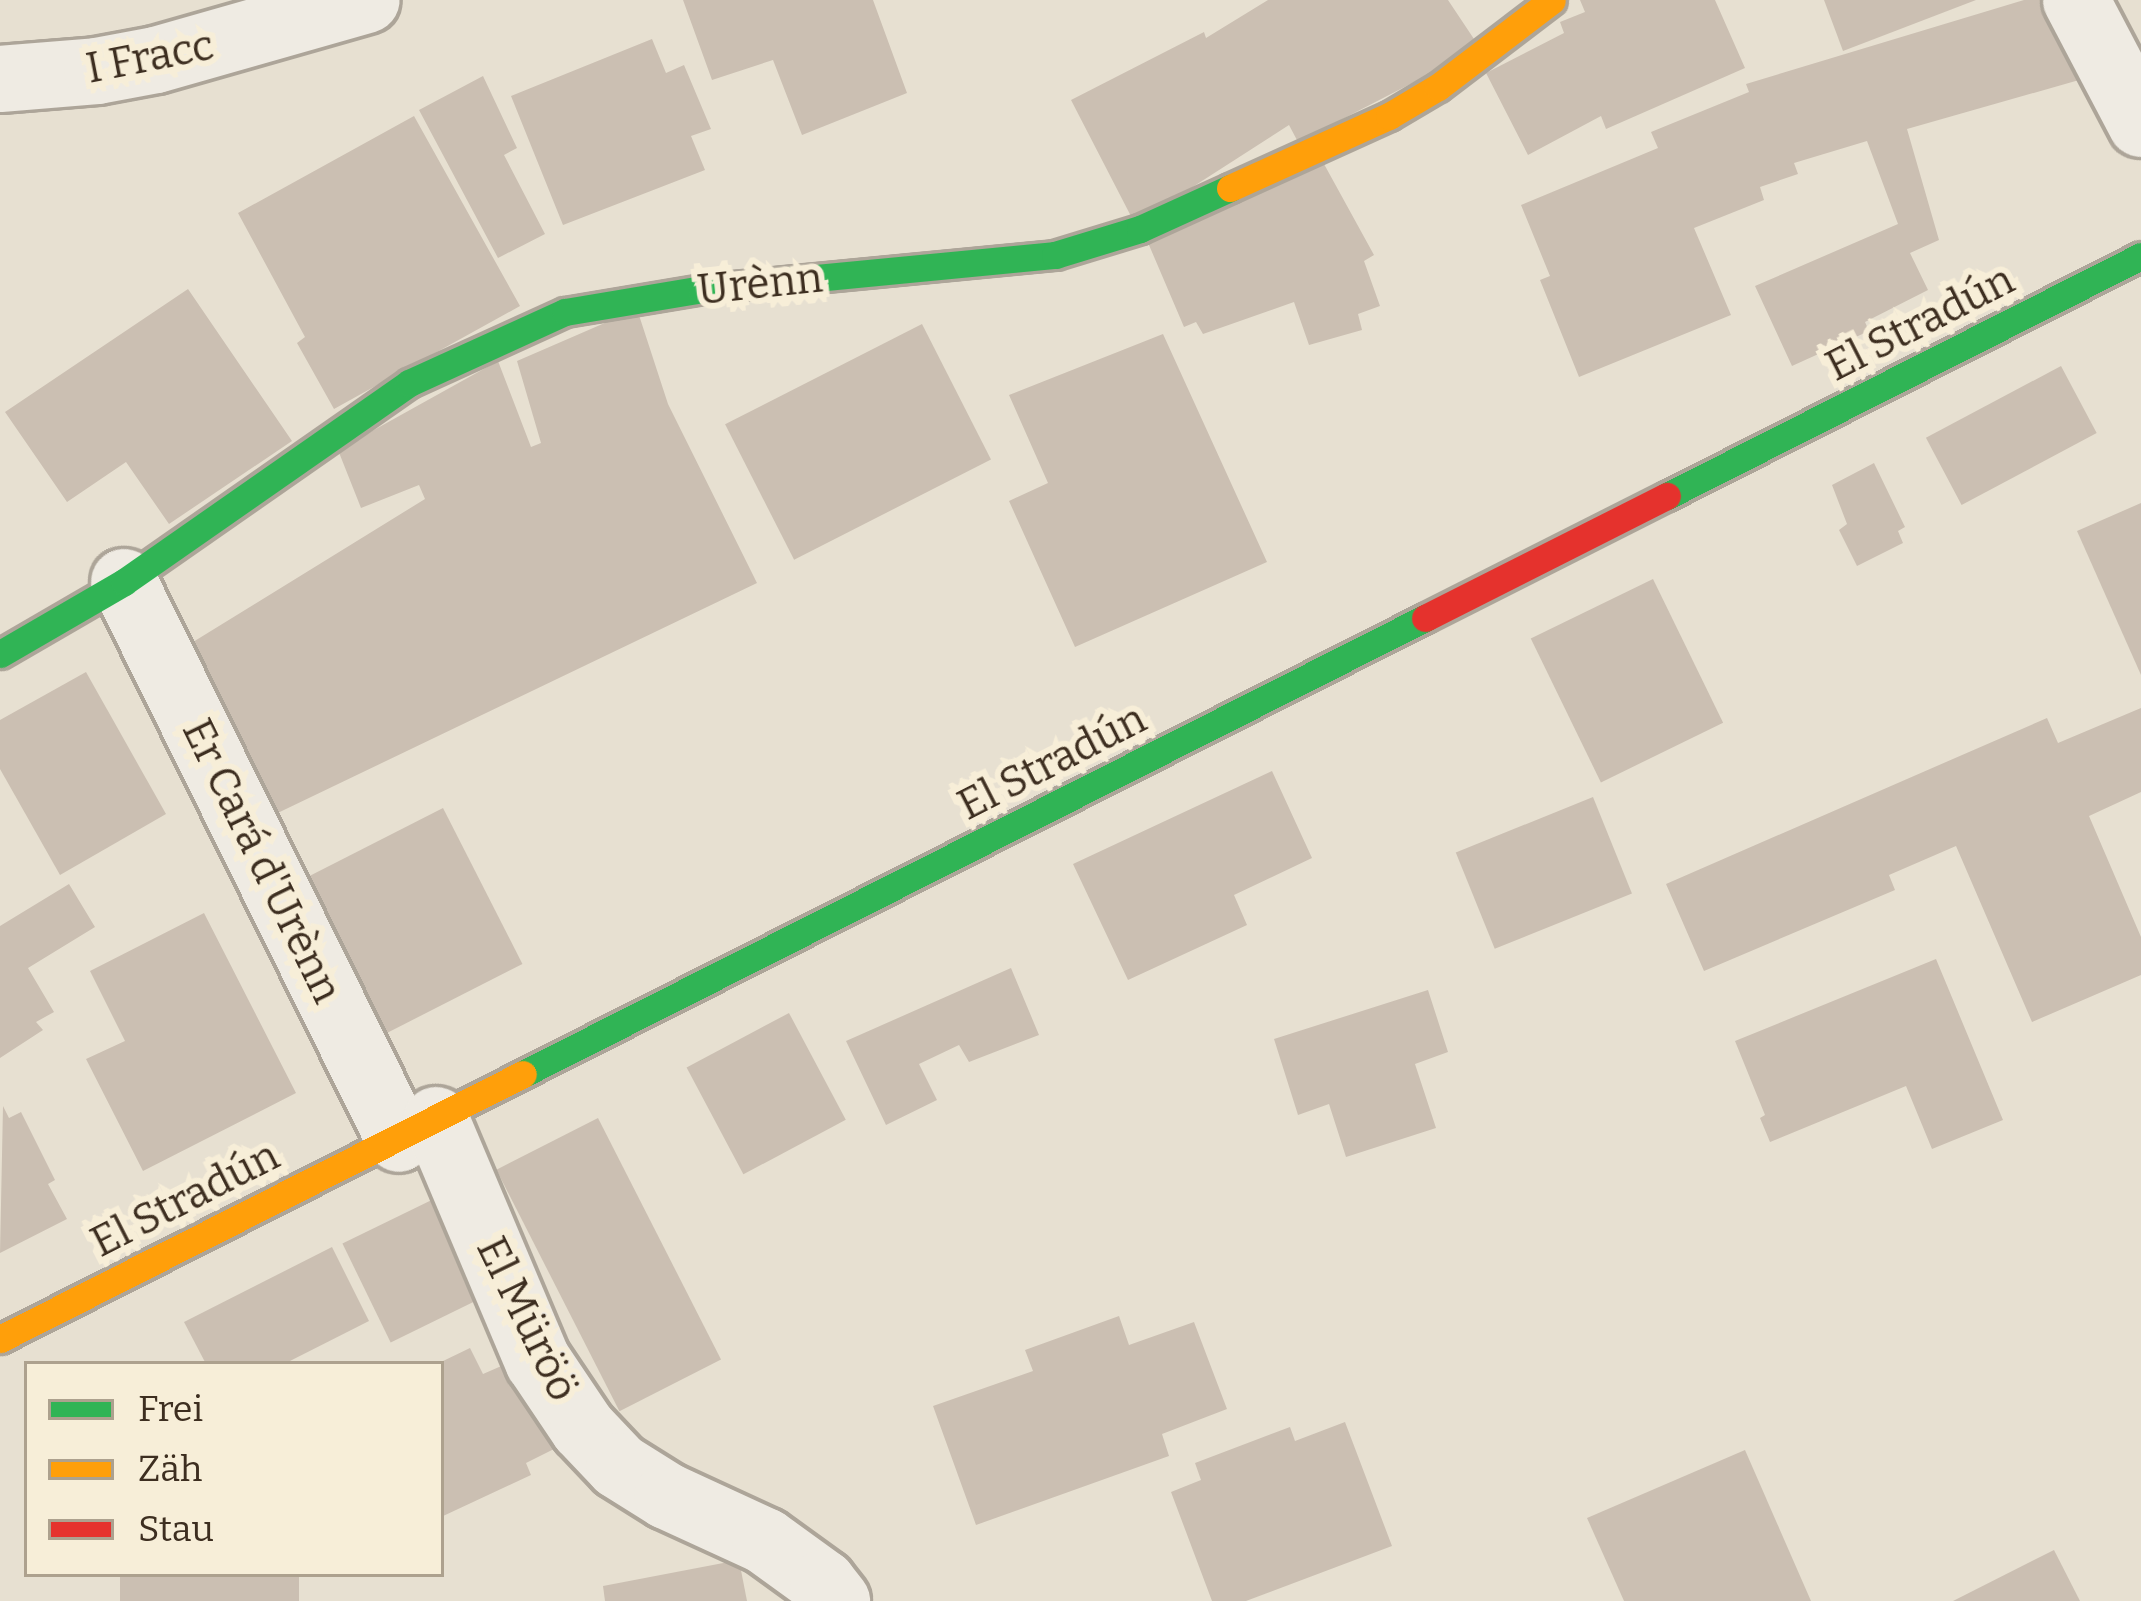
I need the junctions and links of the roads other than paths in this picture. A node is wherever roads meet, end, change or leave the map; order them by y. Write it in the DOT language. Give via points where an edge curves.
graph roads {
  1 [pos="367,0"];
  2 [pos="1552,0"];
  3 [pos="2076,0"];
  4 [pos="0,79"];
  5 [pos="2141,124"];
  6 [pos="2141,256"];
  7 [pos="124,582"];
  8 [pos="0,654"];
  9 [pos="418,1130"];
  10 [pos="0,1339"];
  11 [pos="837,1601"];
  1 -- 4 [label="street, I Fracc" via="156,60"];
  2 -- 7 [label="main road, Urènn" via="1389,116 1140,230 1055,256 703,289 566,312 409,383"];
  3 -- 5 [label="street"];
  6 -- 9 [label="main road, El Stradún"];
  7 -- 8 [label="main road, Urènn"];
  7 -- 9 [label="street, Er Cará d'Urènn"];
  9 -- 10 [label="main road, El Stradún"];
  9 -- 11 [label="street, El Müröö" via="538,1361 583,1428 619,1466 765,1541"];
}
